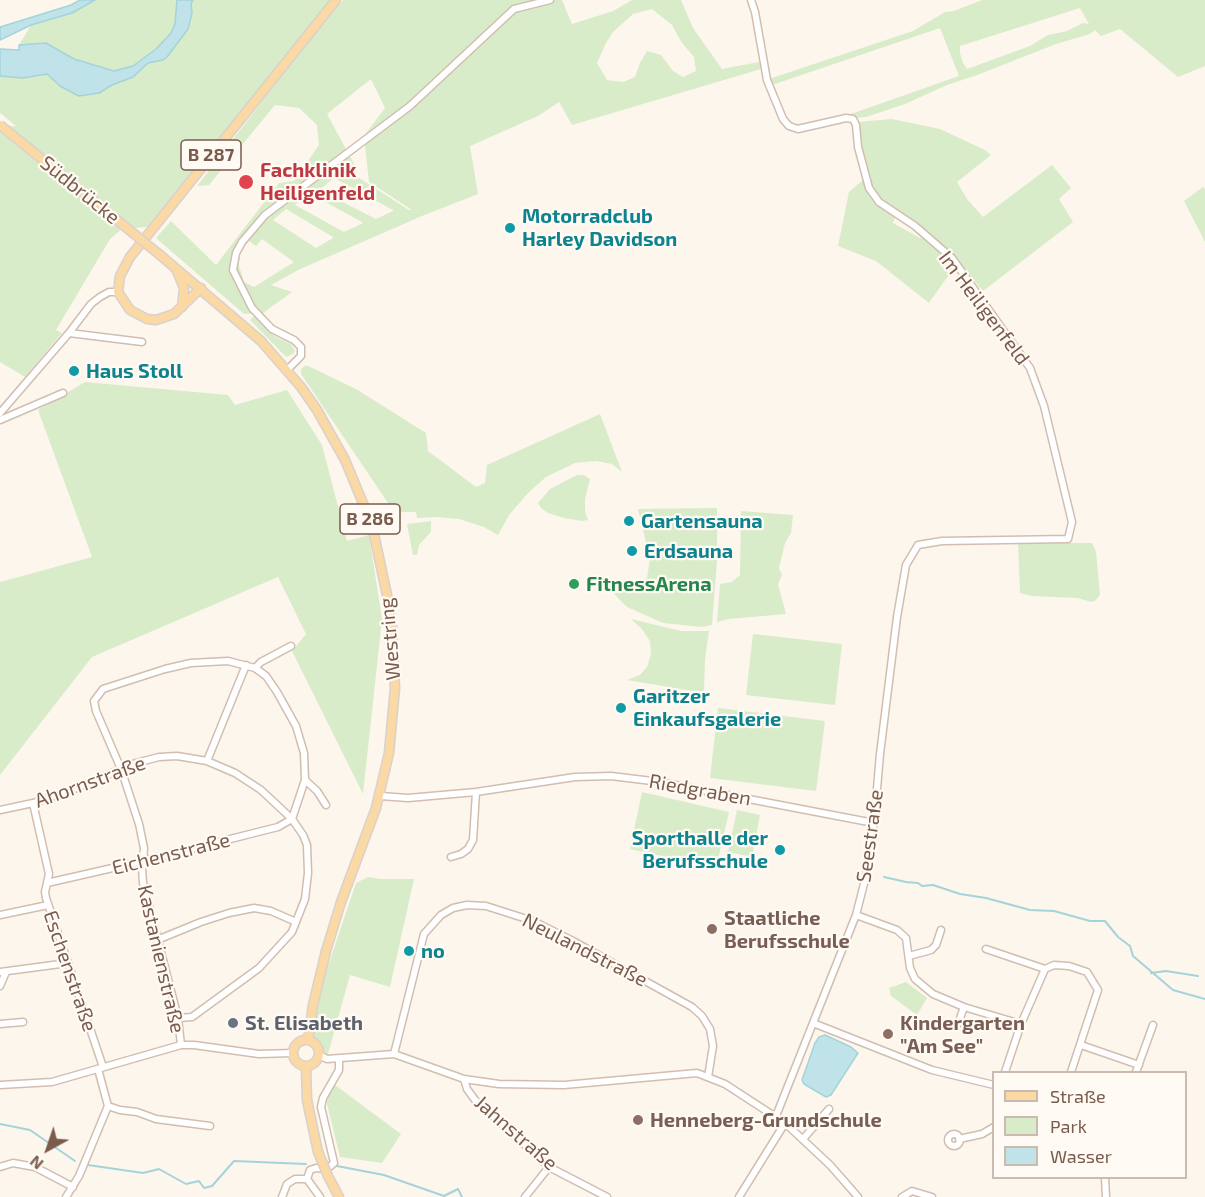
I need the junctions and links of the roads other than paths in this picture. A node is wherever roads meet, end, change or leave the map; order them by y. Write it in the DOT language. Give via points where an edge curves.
graph roads {
  1 [pos="336,0"];
  2 [pos="550,0"];
  3 [pos="751,0"];
  4 [pos="0,125"];
  5 [pos="176,268"];
  6 [pos="201,288"];
  7 [pos="118,292"];
  8 [pos="182,308"];
  9 [pos="69,333"];
  10 [pos="142,342"];
  11 [pos="287,370"];
  12 [pos="63,393"];
  13 [pos="0,413"];
  14 [pos="0,420"];
  15 [pos="918,544"];
  16 [pos="291,646"];
  17 [pos="246,665"];
  18 [pos="255,668"];
  19 [pos="207,760"];
  20 [pos="121,769"];
  21 [pos="305,780"];
  22 [pos="476,792"];
  23 [pos="380,796"];
  24 [pos="33,803"];
  25 [pos="326,805"];
  26 [pos="0,810"];
  27 [pos="292,819"];
  28 [pos="874,823"];
  29 [pos="450,857"];
  30 [pos="143,861"];
  31 [pos="47,883"];
  32 [pos="48,905"];
  33 [pos="0,915"];
  34 [pos="856,915"];
  35 [pos="296,922"];
  36 [pos="941,930"];
  37 [pos="157,940"];
  38 [pos="986,949"];
  39 [pos="909,956"];
  40 [pos="68,963"];
  41 [pos="1045,969"];
  42 [pos="3,972"];
  43 [pos="0,986"];
  44 [pos="964,1007"];
  45 [pos="178,1018"];
  46 [pos="23,1022"];
  47 [pos="813,1023"];
  48 [pos="0,1024"];
  49 [pos="958,1024"];
  50 [pos="1021,1024"];
  51 [pos="1153,1025"];
  52 [pos="308,1040"];
  53 [pos="1081,1045"];
  54 [pos="181,1046"];
  55 [pos="293,1053"];
  56 [pos="394,1054"];
  57 [pos="319,1055"];
  58 [pos="339,1059"];
  59 [pos="306,1066"];
  60 [pos="100,1068"];
  61 [pos="1137,1069"];
  62 [pos="1005,1071"];
  63 [pos="1071,1071"];
  64 [pos="708,1077"];
  65 [pos="464,1079"];
  66 [pos="0,1085"];
  67 [pos="992,1085"];
  68 [pos="108,1106"];
  69 [pos="829,1108"];
  70 [pos="776,1116"];
  71 [pos="785,1123"];
  72 [pos="210,1126"];
  73 [pos="992,1127"];
  74 [pos="802,1139"];
  75 [pos="959,1139"];
  76 [pos="0,1167"];
  77 [pos="549,1167"];
  78 [pos="307,1179"];
  79 [pos="1105,1179"];
  80 [pos="73,1188"];
  81 [pos="66,1197"];
  82 [pos="282,1197"];
  83 [pos="320,1197"];
  84 [pos="339,1197"];
  85 [pos="525,1197"];
  86 [pos="607,1197"];
  87 [pos="739,1197"];
  88 [pos="858,1197"];
  89 [pos="902,1197"];
  90 [pos="932,1197"];
  91 [pos="1106,1197"];
  1 -- 7 [label="main road, B 287" via="130,257 120,276"];
  2 -- 11 [label="street" via="514,9 410,106 279,203 242,242 233,270 252,308 272,328 301,347 301,356"];
  3 -- 15 [label="street, Im Heiligenfeld" via="767,80 783,119 798,129 853,119 869,188 879,202 952,258 1030,368 1044,406 1072,522 1068,539"];
  4 -- 5 [label="main road, Südbrücke / B 286, bridge"];
  5 -- 6 [label="main road, B 286"];
  5 -- 8 [label="main road" via="184,288"];
  6 -- 8 [label="main road"];
  6 -- 11 [label="main road, Westring / B 286" via="261,341"];
  7 -- 8 [label="main road" via="130,310 147,320 168,318"];
  7 -- 9 [label="street" via="94,300"];
  9 -- 10 [label="street"];
  9 -- 13 [label="street"];
  11 -- 23 [label="main road, Westring / B 286" via="317,410 345,460 372,525 385,583 395,688"];
  12 -- 14 [label="street"];
  15 -- 28 [label="street, Seestraße" via="906,566 897,617"];
  16 -- 18 [label="street"];
  17 -- 18 [label="street"];
  17 -- 19 [label="street"];
  17 -- 20 [label="street, Kastanienstraße" via="191,663 103,690 94,701 96,711"];
  18 -- 21 [label="street" via="266,676 296,726 304,753"];
  19 -- 20 [label="street, Ahornstraße" via="159,757"];
  19 -- 27 [label="street, Ahornstraße" via="261,790"];
  20 -- 24 [label="street, Ahornstraße"];
  20 -- 30 [label="street, Kastanienstraße" via="142,836"];
  21 -- 25 [label="street"];
  21 -- 27 [label="street"];
  22 -- 23 [label="street, Riedgraben"];
  22 -- 28 [label="street, Riedgraben" via="575,777 625,777"];
  22 -- 29 [label="street" via="473,840 468,849"];
  23 -- 52 [label="main road, Westring / B 286" via="326,951"];
  24 -- 26 [label="street, Ahornstraße"];
  24 -- 31 [label="street, Eschenstraße" via="49,874"];
  27 -- 30 [label="street, Eichenstraße" via="278,827"];
  27 -- 35 [label="street, Ahornstraße" via="307,845 305,899"];
  28 -- 34 [label="street, Seestraße"];
  30 -- 31 [label="street, Eichenstraße"];
  30 -- 37 [label="street, Kastanienstraße" via="143,883"];
  31 -- 32 [label="street, Eschenstraße"];
  32 -- 33 [label="street"];
  32 -- 40 [label="street, Eschenstraße"];
  34 -- 39 [label="street" via="897,930 906,938"];
  34 -- 47 [label="street, Seestraße"];
  35 -- 37 [label="street" via="254,908 201,922"];
  35 -- 45 [label="street, Ahornstraße" via="287,940 259,968 192,1017"];
  36 -- 39 [label="street" via="932,950"];
  37 -- 45 [label="street, Kastanienstraße"];
  38 -- 41 [label="street"];
  39 -- 44 [label="street" via="915,979 933,994"];
  40 -- 42 [label="street"];
  40 -- 60 [label="street, Eschenstraße"];
  41 -- 50 [label="street"];
  41 -- 53 [label="street" via="1069,966 1088,972 1098,990"];
  42 -- 43 [label="street"];
  44 -- 49 [label="street"];
  44 -- 50 [label="street"];
  45 -- 54 [label="street, Kastanienstraße"];
  46 -- 48 [label="street"];
  47 -- 67 [label="street" via="932,1070"];
  47 -- 70 [label="street, Seestraße"];
  50 -- 62 [label="street"];
  51 -- 61 [label="street"];
  52 -- 55 [label="main road" via="296,1044"];
  52 -- 57 [label="main road" via="317,1045"];
  53 -- 61 [label="street"];
  53 -- 63 [label="street"];
  54 -- 55 [label="street" via="259,1054"];
  54 -- 60 [label="street"];
  55 -- 59 [label="main road" via="298,1063"];
  56 -- 58 [label="street"];
  56 -- 64 [label="street, Neulandstraße" via="424,934 453,908 486,906 534,921 692,1007 710,1029 713,1046"];
  56 -- 65 [label="street"];
  57 -- 58 [label="street"];
  57 -- 59 [label="main road"];
  58 -- 78 [label="street" via="339,1070 321,1107 334,1163 327,1169 310,1170"];
  59 -- 84 [label="main road, bridge" via="307,1100 318,1152"];
  60 -- 66 [label="street" via="52,1082"];
  60 -- 68 [label="street, Eschenstraße"];
  64 -- 65 [label="street" via="697,1073 564,1084 499,1084"];
  64 -- 70 [label="street"];
  65 -- 77 [label="street, Jahnstraße" via="475,1100"];
  68 -- 72 [label="street" via="156,1119"];
  68 -- 80 [label="street"];
  69 -- 74 [label="street"];
  70 -- 71 [label="street"];
  71 -- 74 [label="street"];
  71 -- 87 [label="street"];
  73 -- 75 [label="street" via="982,1134"];
  74 -- 88 [label="street"];
  76 -- 80 [label="street" via="13,1163 35,1167"];
  77 -- 85 [label="street"];
  77 -- 86 [label="street, Jahnstraße"];
  78 -- 82 [label="street" via="294,1179 287,1184"];
  78 -- 83 [label="street"];
  79 -- 91 [label="street"];
  80 -- 81 [label="street"];
  89 -- 90 [label="street" via="912,1191"];
}
